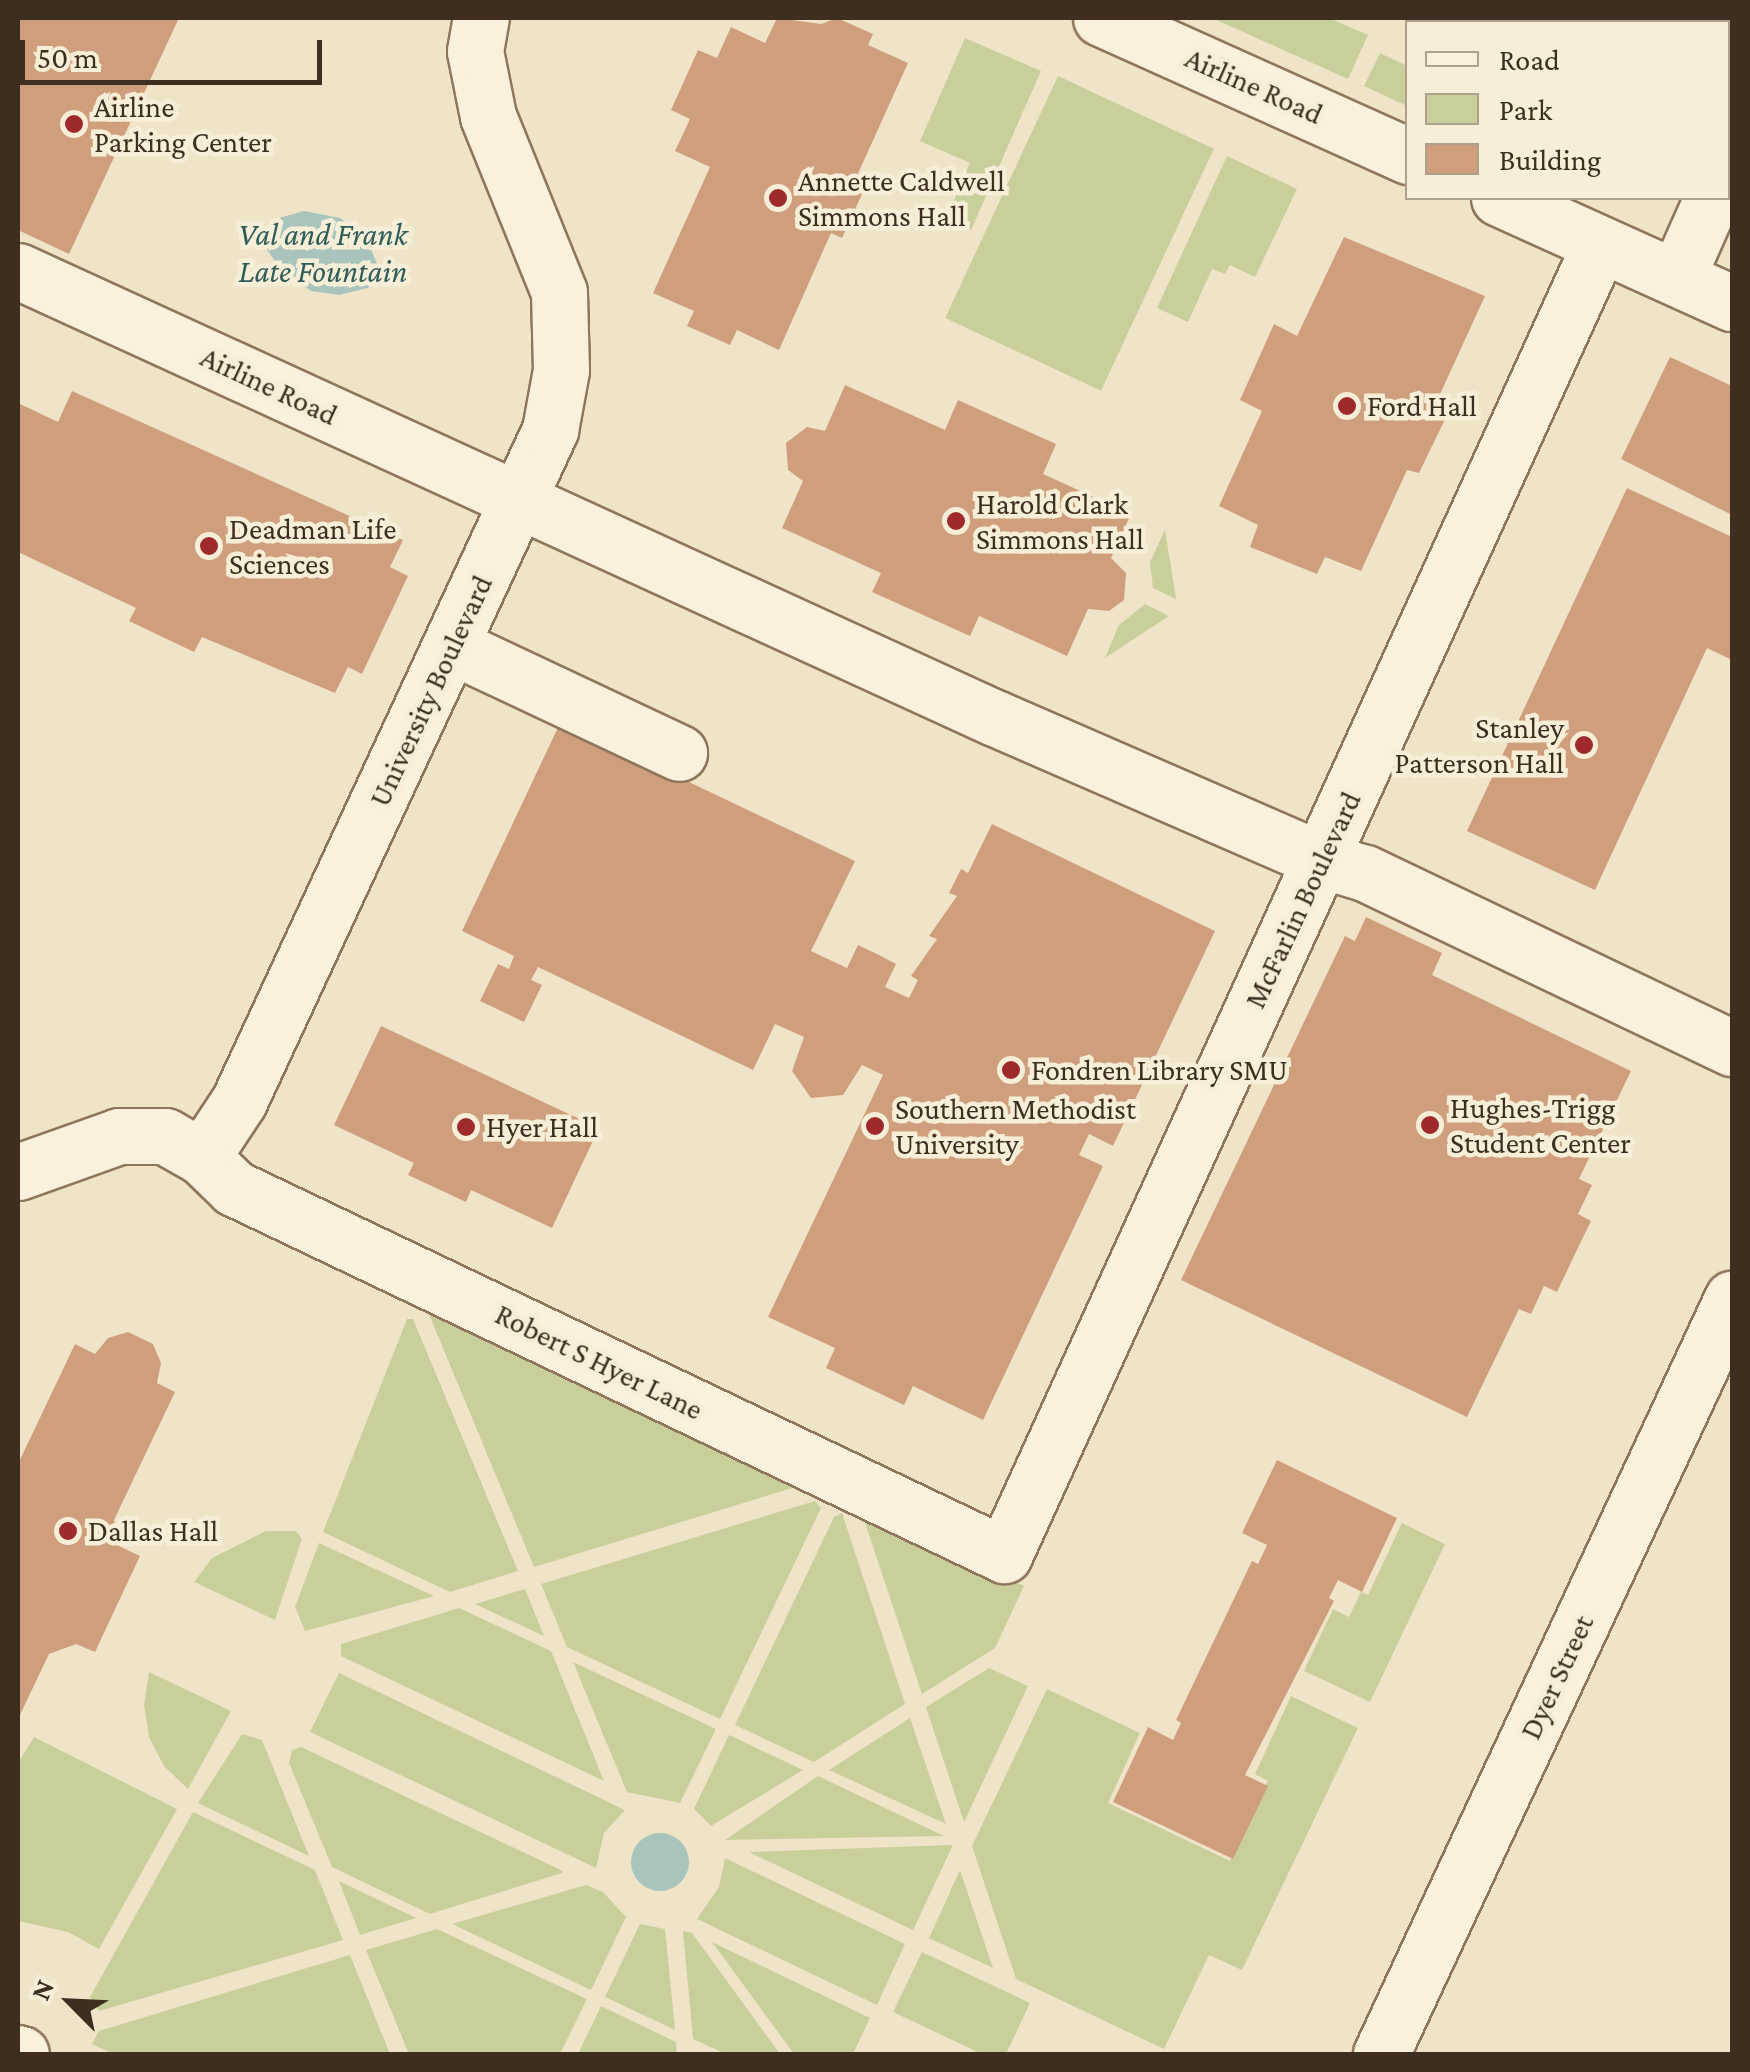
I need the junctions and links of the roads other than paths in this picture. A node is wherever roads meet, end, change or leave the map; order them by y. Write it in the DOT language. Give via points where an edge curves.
graph roads {
  1 [pos="481,18"];
  2 [pos="1100,18"];
  3 [pos="1405,155"];
  4 [pos="1503,200"];
  5 [pos="1711,200"];
  6 [pos="1600,244"];
  7 [pos="18,271"];
  8 [pos="1677,277"];
  9 [pos="1732,302"];
  10 [pos="520,502"];
  11 [pos="452,646"];
  12 [pos="679,752"];
  13 [pos="1321,860"];
  14 [pos="1732,1048"];
  15 [pos="202,1157"];
  16 [pos="18,1172"];
  17 [pos="1732,1299"];
  18 [pos="1715,1386"];
  19 [pos="1004,1555"];
  20 [pos="1381,2054"];
  1 -- 10 [label="street, University Boulevard" via="476,52 488,116 561,311 561,370 550,430"];
  2 -- 3 [label="street, Airline Road"];
  4 -- 6 [label="street"];
  5 -- 8 [label="street"];
  6 -- 8 [label="street"];
  6 -- 13 [label="street, McFarlin Boulevard"];
  7 -- 10 [label="street, Airline Road"];
  8 -- 9 [label="street"];
  10 -- 11 [label="street, University Boulevard"];
  10 -- 13 [label="street, Airline Road"];
  11 -- 12 [label="street"];
  11 -- 15 [label="street, University Boulevard" via="239,1101"];
  13 -- 14 [label="street, Airline Road" via="1366,873"];
  13 -- 19 [label="street, McFarlin Boulevard"];
  15 -- 16 [label="street" via="164,1136 119,1136"];
  15 -- 19 [label="street, Robert S Hyer Lane" via="234,1188"];
  17 -- 18 [label="street, Dyer Street"];
  18 -- 20 [label="street, Dyer Street"];
}
